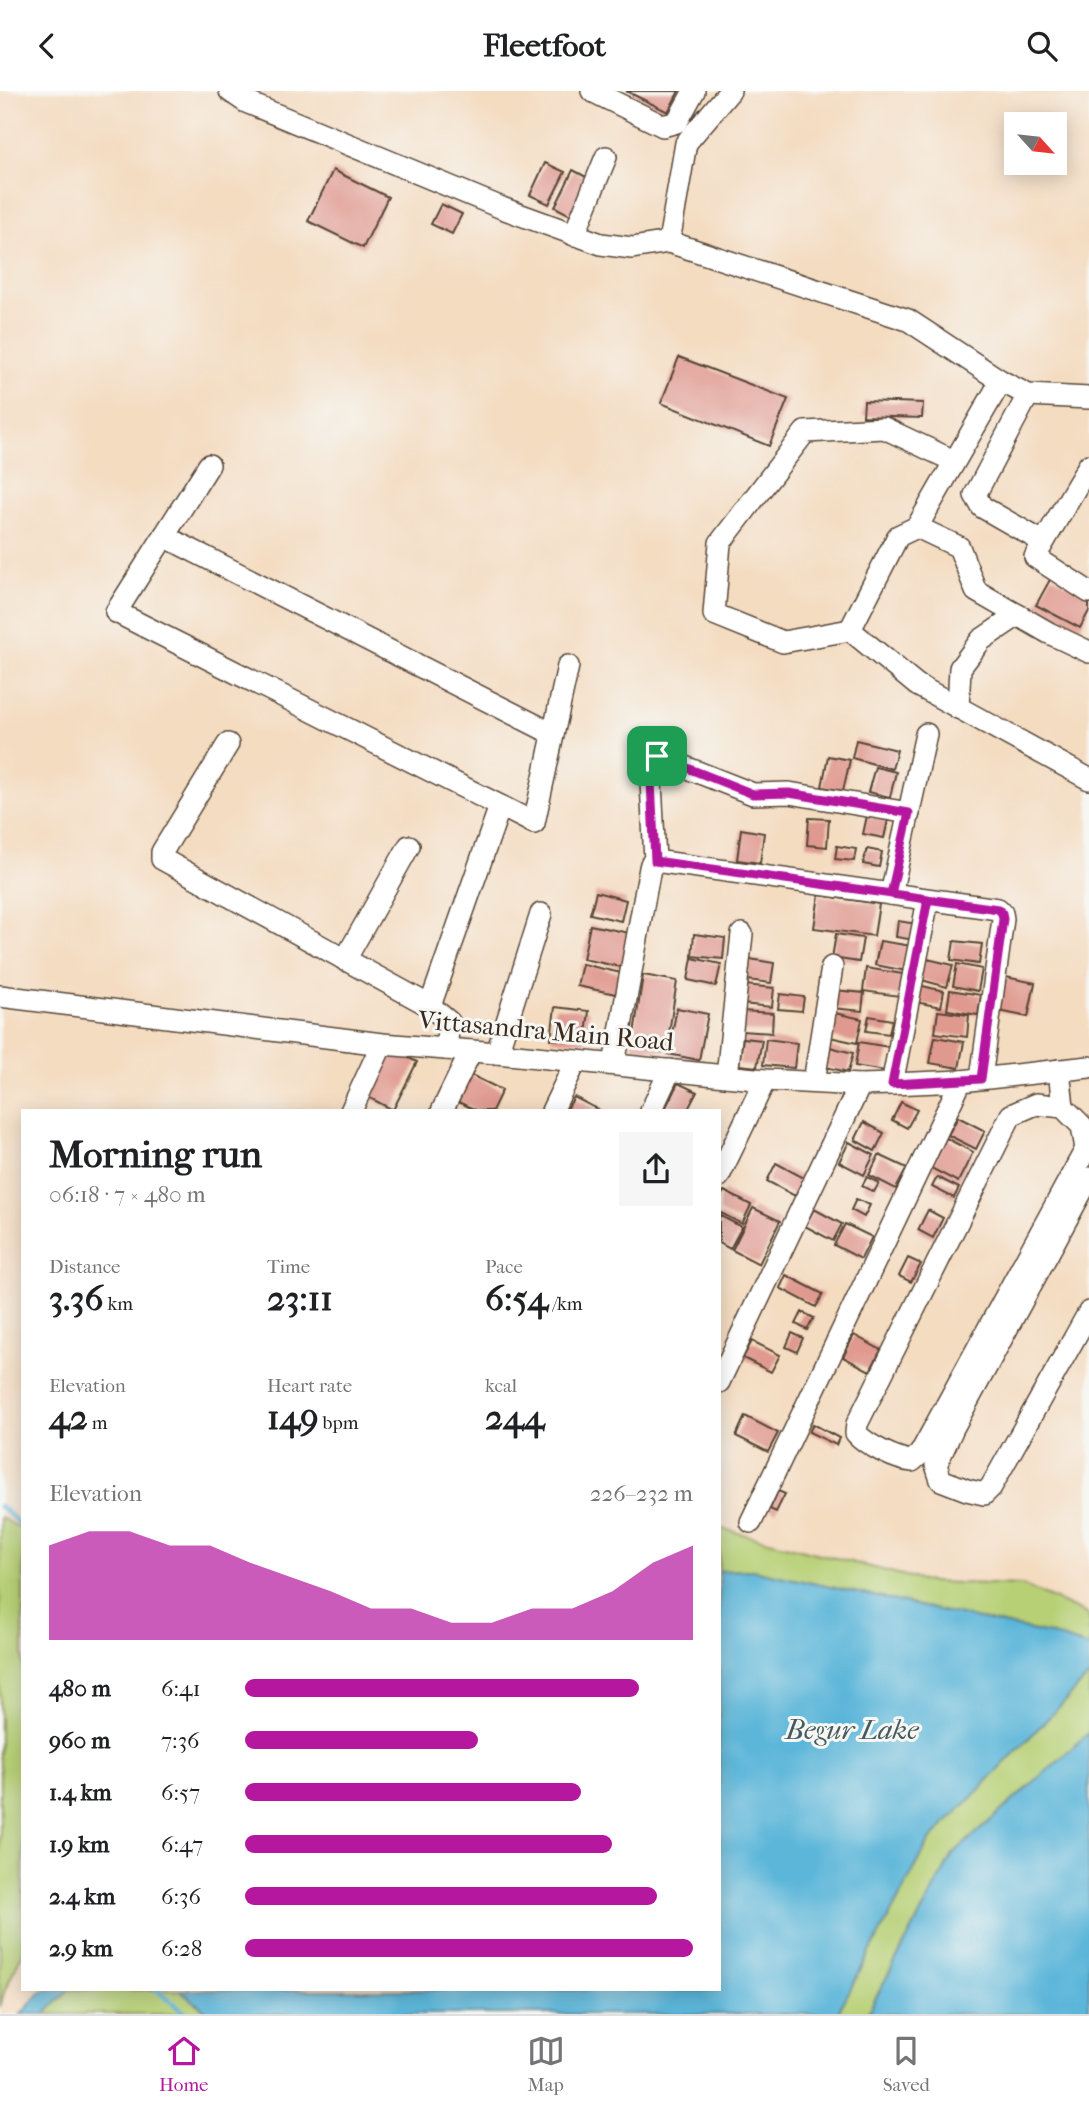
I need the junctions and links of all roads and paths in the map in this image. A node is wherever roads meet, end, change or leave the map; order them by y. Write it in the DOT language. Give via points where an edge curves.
graph roads {
  1 [pos="230,91"];
  2 [pos="592,91"];
  3 [pos="694,91"];
  4 [pos="730,91"];
  5 [pos="606,157"];
  6 [pos="574,235"];
  7 [pos="669,242"];
  8 [pos="1001,381"];
  9 [pos="1028,395"];
  10 [pos="1089,398"];
  11 [pos="954,461"];
  12 [pos="209,465"];
  13 [pos="1089,465"];
  14 [pos="917,527"];
  15 [pos="164,536"];
  16 [pos="1043,542"];
  17 [pos="1089,592"];
  18 [pos="1018,615"];
  19 [pos="850,631"];
  20 [pos="1089,652"];
  21 [pos="568,666"];
  22 [pos="958,708"];
  23 [pos="553,734"];
  24 [pos="926,734"];
  25 [pos="229,744"];
  26 [pos="1089,779"];
  27 [pos="500,806"];
  28 [pos="909,813"];
  29 [pos="408,846"];
  30 [pos="655,861"];
  31 [pos="891,894"];
  32 [pos="928,899"];
  33 [pos="541,914"];
  34 [pos="742,934"];
  35 [pos="345,960"];
  36 [pos="832,967"];
  37 [pos="0,996"];
  38 [pos="430,1006"];
  39 [pos="382,1044"];
  40 [pos="446,1049"];
  41 [pos="471,1051"];
  42 [pos="497,1053"];
  43 [pos="576,1061"];
  44 [pos="614,1065"];
  45 [pos="1089,1067"];
  46 [pos="670,1070"];
  47 [pos="1059,1070"];
  48 [pos="727,1076"];
  49 [pos="765,1080"];
  50 [pos="971,1080"];
  51 [pos="814,1083"];
  52 [pos="892,1084"];
  53 [pos="860,1085"];
  54 [pos="1063,1107"];
  55 [pos="352,1109"];
  56 [pos="443,1109"];
  57 [pos="553,1109"];
  58 [pos="652,1109"];
  59 [pos="721,1172"];
  60 [pos="1089,1178"];
  61 [pos="1089,1312"];
  62 [pos="721,1378"];
  63 [pos="751,1522"];
  1 -- 6 [label="street" via="283,117"];
  2 -- 3 [label="street" via="663,126 677,122"];
  4 -- 7 [label="street" via="686,143"];
  5 -- 6 [label="street"];
  6 -- 7 [label="street" via="632,248"];
  7 -- 8 [label="street" via="908,320"];
  8 -- 9 [label="street"];
  8 -- 11 [label="street"];
  9 -- 10 [label="street"];
  9 -- 16 [label="street" via="975,495 982,507"];
  11 -- 14 [label="street"];
  11 -- 19 [label="street" via="884,428 805,432 720,543 714,614 783,642"];
  12 -- 15 [label="street"];
  13 -- 16 [label="street"];
  14 -- 18 [label="street" via="959,547 976,591"];
  14 -- 19 [label="street" via="898,536"];
  15 -- 23 [label="street"];
  15 -- 27 [label="street" via="116,612"];
  16 -- 17 [label="street" via="1035,557"];
  18 -- 20 [label="street"];
  18 -- 22 [label="street" via="981,640 960,668"];
  19 -- 22 [label="street" via="917,685"];
  21 -- 23 [label="street"];
  22 -- 26 [label="street"];
  23 -- 27 [label="street" via="534,823"];
  24 -- 28 [label="street"];
  25 -- 35 [label="street" via="162,852 162,859"];
  27 -- 38 [label="street"];
  28 -- 30 [label="street" via="789,793 753,794 657,756 650,762"];
  28 -- 31 [label="street"];
  29 -- 35 [label="street"];
  30 -- 31 [label="street"];
  30 -- 44 [label="street" via="651,863"];
  31 -- 32 [label="street"];
  32 -- 50 [label="street" via="1002,913"];
  32 -- 52 [label="street"];
  33 -- 42 [label="street"];
  34 -- 48 [label="street"];
  35 -- 38 [label="street"];
  36 -- 51 [label="street"];
  37 -- 39 [label="street, Vittasandra Main Road"];
  38 -- 40 [label="street" via="449,1021"];
  39 -- 40 [label="street, Vittasandra Main Road"];
  39 -- 55 [label="street"];
  40 -- 41 [label="street, Vittasandra Main Road"];
  41 -- 42 [label="street, Vittasandra Main Road"];
  41 -- 56 [label="street"];
  42 -- 43 [label="street, Vittasandra Main Road"];
  43 -- 44 [label="street, Vittasandra Main Road"];
  43 -- 57 [label="street"];
  44 -- 46 [label="street, Vittasandra Main Road"];
  45 -- 47 [label="street, Vittasandra Main Road"];
  46 -- 48 [label="street, Vittasandra Main Road"];
  46 -- 58 [label="street"];
  47 -- 50 [label="street, Vittasandra Main Road"];
  47 -- 54 [label="street"];
  48 -- 49 [label="street, Vittasandra Main Road"];
  49 -- 51 [label="street, Vittasandra Main Road"];
  49 -- 59 [label="street"];
  50 -- 52 [label="street, Vittasandra Main Road"];
  50 -- 63 [label="street"];
  51 -- 53 [label="street, Vittasandra Main Road"];
  52 -- 53 [label="street, Vittasandra Main Road"];
  53 -- 62 [label="street"];
  54 -- 54 [label="street" via="1082,1126 1086,1149 920,1454 903,1461 862,1440 856,1433 857,1424 1011,1115 1036,1104"];
  60 -- 61 [label="street" via="953,1429 936,1465 941,1480 984,1494 991,1487"];
}
